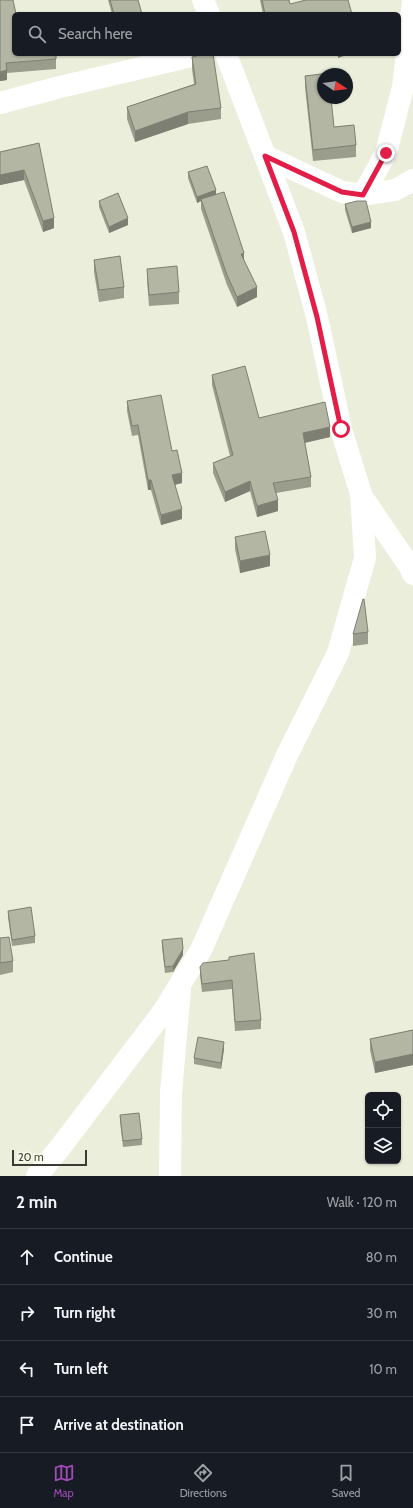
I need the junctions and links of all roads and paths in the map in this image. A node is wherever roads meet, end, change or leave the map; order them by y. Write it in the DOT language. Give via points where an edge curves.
graph roads {
  1 [pos="203,0"];
  2 [pos="413,2"];
  3 [pos="208,12"];
  4 [pos="192,56"];
  5 [pos="227,56"];
  6 [pos="0,104"];
  7 [pos="265,156"];
  8 [pos="413,180"];
  9 [pos="363,195"];
  10 [pos="361,494"];
  11 [pos="413,574"];
  12 [pos="180,984"];
  13 [pos="37,1176"];
  14 [pos="170,1176"];
  1 -- 3 [label="street"];
  2 -- 9 [label="street" via="403,87 386,153"];
  4 -- 6 [label="street"];
  5 -- 7 [label="street"];
  7 -- 9 [label="street" via="342,192"];
  7 -- 10 [label="street" via="294,232 317,317 341,429"];
  8 -- 9 [label="street" via="395,190"];
  10 -- 11 [label="street"];
  10 -- 12 [label="street" via="365,558 338,653 288,753 201,950"];
  12 -- 13 [label="street" via="163,1012"];
  12 -- 14 [label="street" via="171,1093"];
}
